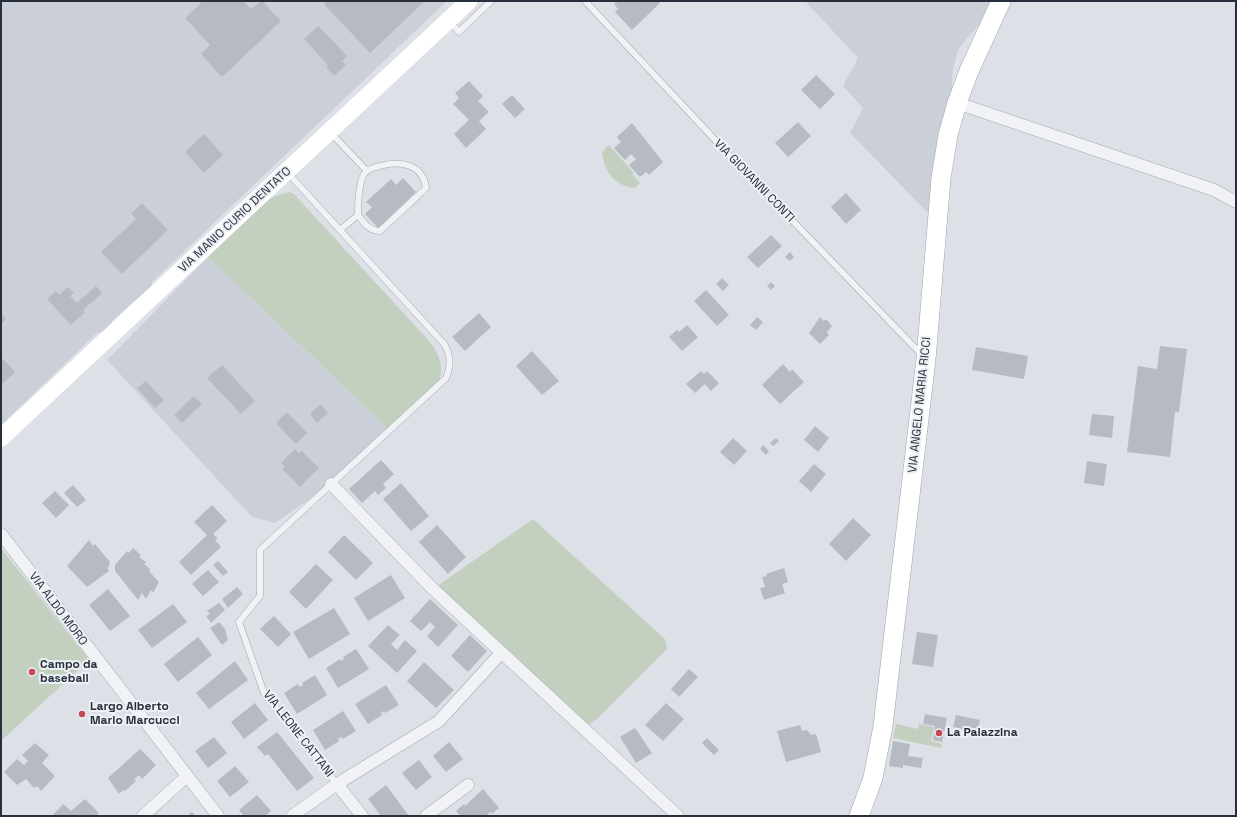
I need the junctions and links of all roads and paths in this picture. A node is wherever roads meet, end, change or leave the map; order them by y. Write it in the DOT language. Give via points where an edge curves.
graph roads {
  1 [pos="469,1"];
  2 [pos="491,1"];
  3 [pos="585,1"];
  4 [pos="1001,1"];
  5 [pos="448,20"];
  6 [pos="957,103"];
  7 [pos="330,132"];
  8 [pos="287,172"];
  9 [pos="367,172"];
  10 [pos="1236,202"];
  11 [pos="358,215"];
  12 [pos="340,230"];
  13 [pos="926,359"];
  14 [pos="1,438"];
  15 [pos="331,484"];
  16 [pos="1,534"];
  17 [pos="501,654"];
  18 [pos="187,776"];
  19 [pos="337,784"];
  20 [pos="468,785"];
  21 [pos="143,816"];
  22 [pos="218,816"];
  23 [pos="292,816"];
  24 [pos="362,816"];
  25 [pos="426,816"];
  26 [pos="678,816"];
  27 [pos="859,816"];
  1 -- 5 [label="main road, VIA MANIO CURIO DENTATO"];
  2 -- 5 [label="lane" via="459,32"];
  3 -- 13 [label="lane, VIA GIOVANNI CONTI"];
  4 -- 6 [label="main road, VIA ANGELO MARIA RICCI"];
  5 -- 7 [label="main road, VIA MANIO CURIO DENTATO"];
  6 -- 10 [label="street" via="1214,190"];
  6 -- 13 [label="main road, VIA ANGELO MARIA RICCI" via="948,135 941,178"];
  7 -- 8 [label="main road, VIA MANIO CURIO DENTATO"];
  7 -- 9 [label="lane"];
  8 -- 12 [label="lane"];
  8 -- 14 [label="main road, VIA MANIO CURIO DENTATO"];
  9 -- 11 [label="lane" via="364,174 359,195"];
  9 -- 11 [label="lane" via="370,168 384,164 404,162 418,171 425,180 426,188 380,231 367,227"];
  11 -- 12 [label="lane"];
  12 -- 15 [label="lane" via="445,345 450,356 450,368 446,378"];
  13 -- 27 [label="main road, VIA ANGELO MARIA RICCI" via="883,726 873,778"];
  15 -- 17 [label="street" via="433,590"];
  15 -- 19 [label="lane, VIA LEONE CATTANI" via="260,550 260,596 239,622 264,693"];
  16 -- 18 [label="street, VIA ALDO MORO"];
  17 -- 19 [label="street" via="439,721"];
  17 -- 26 [label="street"];
  18 -- 21 [label="street"];
  18 -- 22 [label="street, VIA ALDO MORO"];
  19 -- 23 [label="street"];
  19 -- 24 [label="street, VIA LEONE CATTANI"];
  20 -- 25 [label="street"];
}
